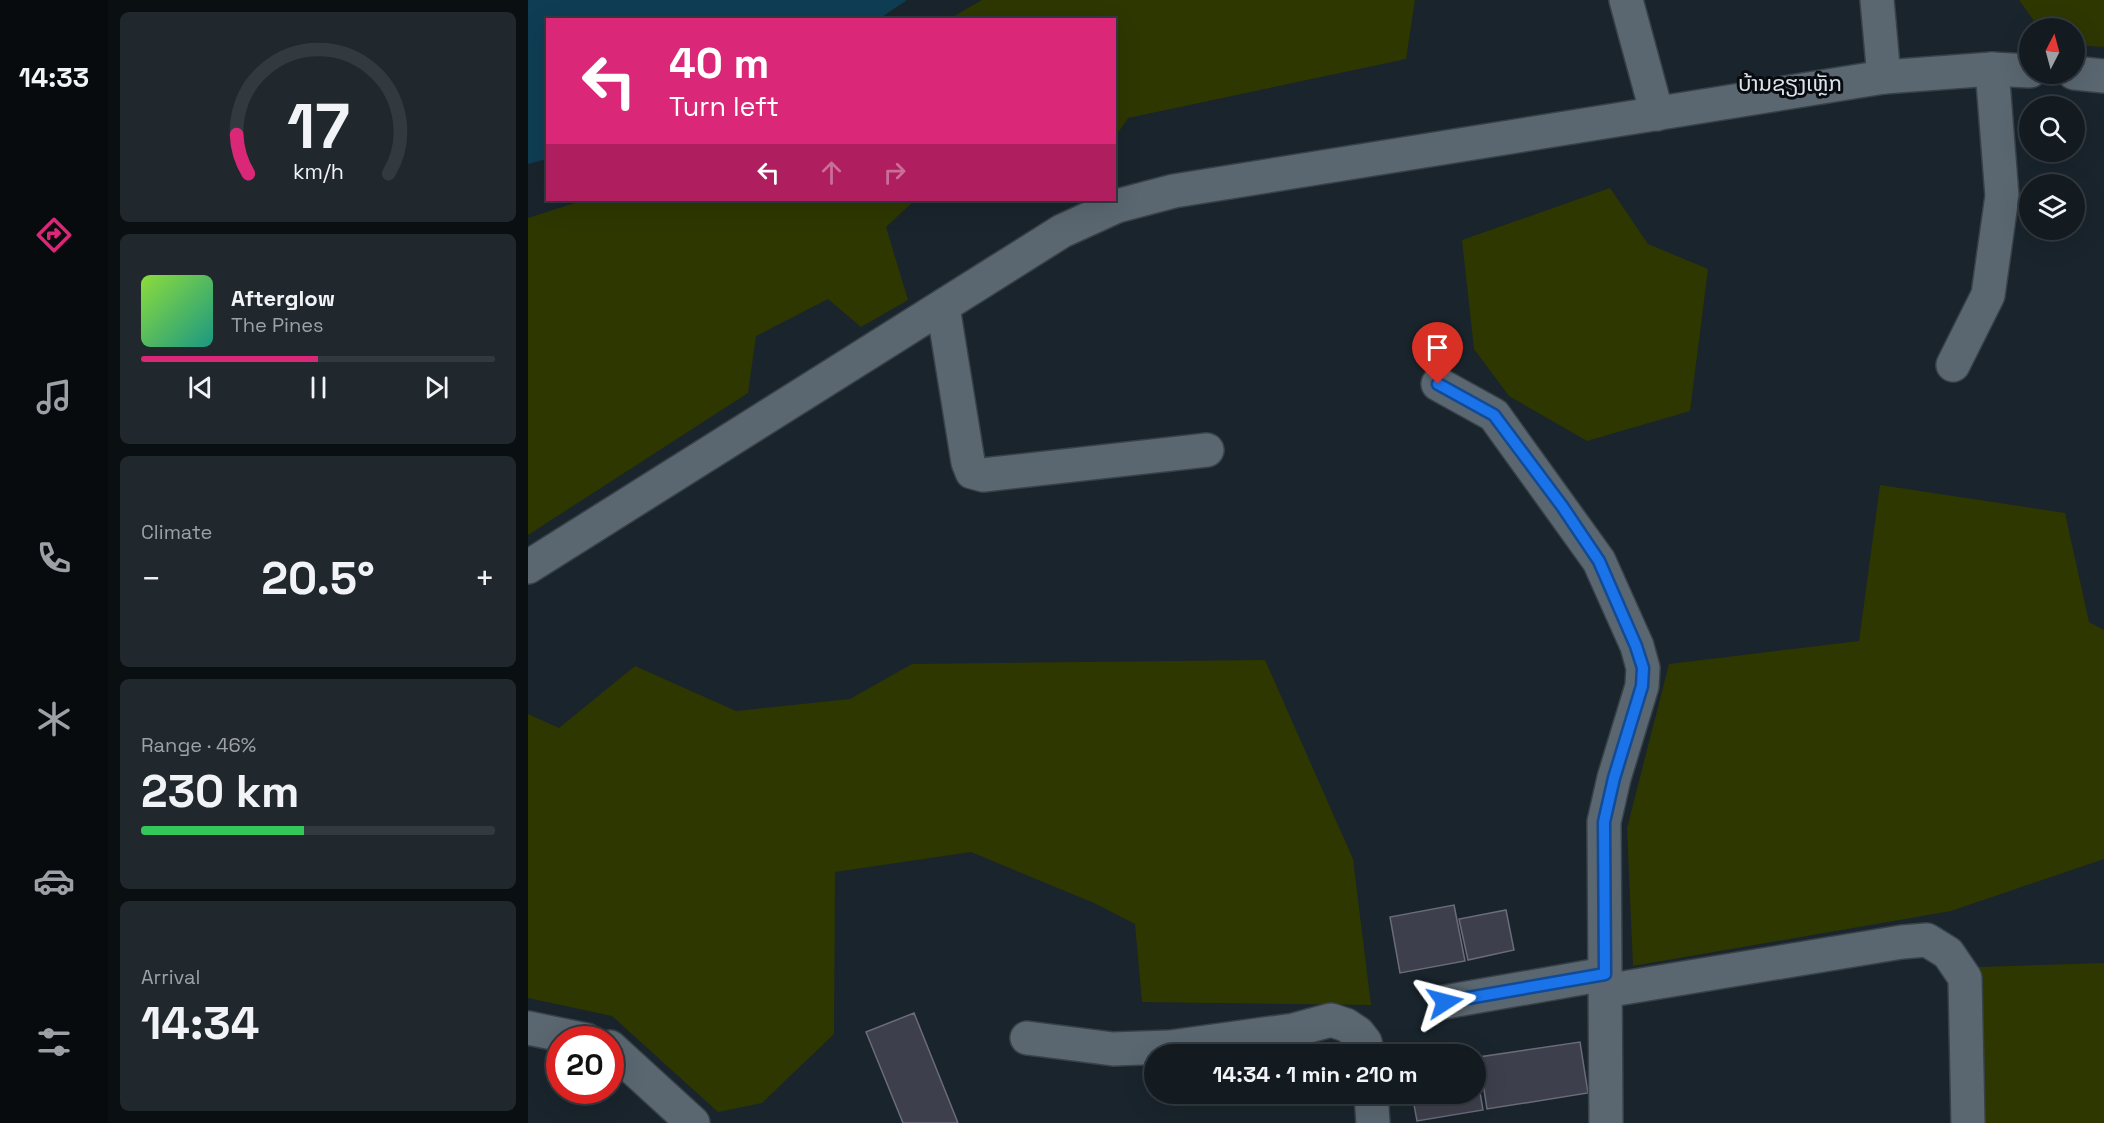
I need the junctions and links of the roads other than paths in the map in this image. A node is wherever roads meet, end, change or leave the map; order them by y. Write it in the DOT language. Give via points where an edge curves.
graph roads {
  1 [pos="1626,0"];
  2 [pos="1877,0"];
  3 [pos="1992,69"];
  4 [pos="2019,70"];
  5 [pos="2085,74"];
  6 [pos="2104,76"];
  7 [pos="1884,77"];
  8 [pos="1657,114"];
  9 [pos="943,307"];
  10 [pos="1953,365"];
  11 [pos="1438,384"];
  12 [pos="1207,450"];
  13 [pos="528,567"];
  14 [pos="1605,983"];
  15 [pos="1445,1002"];
  16 [pos="528,1028"];
  17 [pos="546,1032"];
  18 [pos="1026,1038"];
  19 [pos="1192,1044"];
  20 [pos="1366,1044"];
  21 [pos="1144,1048"];
  22 [pos="624,1060"];
  23 [pos="1372,1104"];
  24 [pos="693,1123"];
  25 [pos="1373,1123"];
  26 [pos="1606,1123"];
  27 [pos="1968,1123"];
  1 -- 8 [label="street"];
  2 -- 7 [label="street"];
  3 -- 4 [label="street"];
  3 -- 7 [label="street"];
  3 -- 10 [label="street" via="2002,196 1988,295"];
  5 -- 6 [label="street"];
  7 -- 8 [label="street"];
  8 -- 9 [label="street" via="1186,189 1117,206 1062,231"];
  9 -- 12 [label="street" via="972,472 983,475"];
  9 -- 13 [label="street"];
  11 -- 14 [label="street" via="1494,415 1562,506 1599,561 1643,668 1642,686 1604,822"];
  14 -- 15 [label="street"];
  14 -- 26 [label="street"];
  14 -- 27 [label="street" via="1927,940 1948,952 1965,978"];
  16 -- 17 [label="street"];
  18 -- 21 [label="street" via="1113,1049"];
  19 -- 20 [label="street" via="1294,1030 1331,1020 1358,1033"];
  22 -- 24 [label="street"];
  23 -- 25 [label="street"];
}
